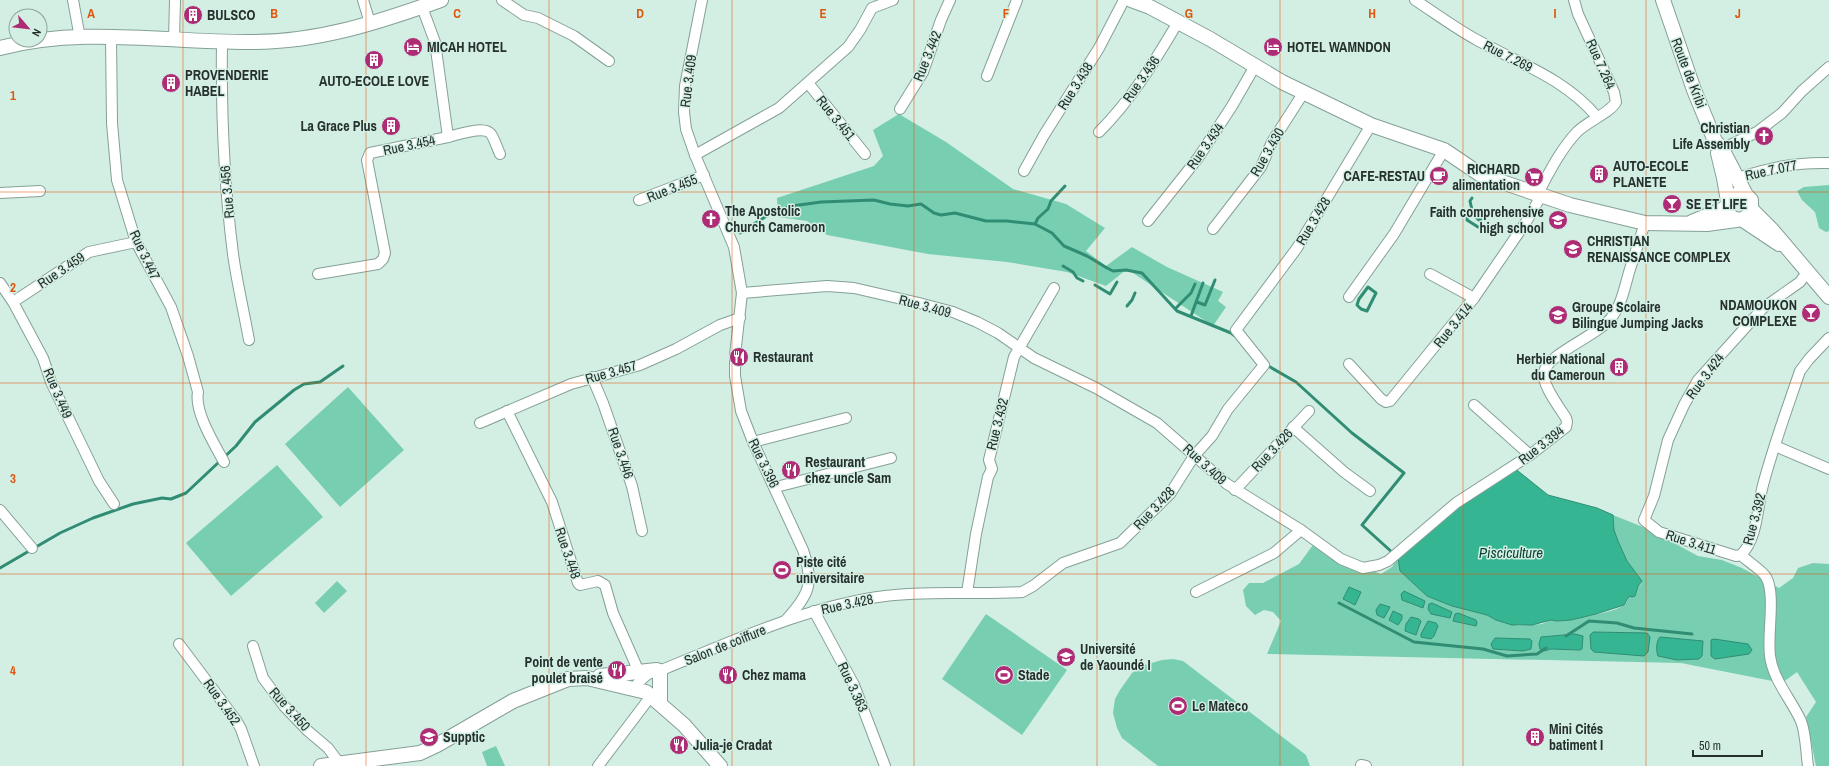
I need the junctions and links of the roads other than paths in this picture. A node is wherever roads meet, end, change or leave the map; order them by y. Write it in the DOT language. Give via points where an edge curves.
graph roads {
  1 [pos="74,0"];
  2 [pos="175,0"];
  3 [pos="363,0"];
  4 [pos="441,0"];
  5 [pos="502,0"];
  6 [pos="702,0"];
  7 [pos="893,0"];
  8 [pos="950,0"];
  9 [pos="1017,0"];
  10 [pos="1124,0"];
  11 [pos="1131,0"];
  12 [pos="1414,0"];
  13 [pos="1574,0"];
  14 [pos="1662,2"];
  15 [pos="422,7"];
  16 [pos="1178,22"];
  17 [pos="370,23"];
  18 [pos="111,37"];
  19 [pos="80,38"];
  20 [pos="174,39"];
  21 [pos="222,42"];
  22 [pos="0,48"];
  23 [pos="609,61"];
  24 [pos="1255,66"];
  25 [pos="1829,68"];
  26 [pos="987,76"];
  27 [pos="808,83"];
  28 [pos="1304,92"];
  29 [pos="900,109"];
  30 [pos="1597,117"];
  31 [pos="1371,125"];
  32 [pos="1099,132"];
  33 [pos="448,137"];
  34 [pos="1719,145"];
  35 [pos="1444,150"];
  36 [pos="500,154"];
  37 [pos="695,154"];
  38 [pos="865,154"];
  39 [pos="1829,163"];
  40 [pos="1024,171"];
  41 [pos="704,175"];
  42 [pos="1737,178"];
  43 [pos="40,191"];
  44 [pos="0,193"];
  45 [pos="1539,195"];
  46 [pos="639,200"];
  47 [pos="1727,204"];
  48 [pos="1744,211"];
  49 [pos="1148,221"];
  50 [pos="1646,223"];
  51 [pos="1690,224"];
  52 [pos="1213,229"];
  53 [pos="136,242"];
  54 [pos="1807,272"];
  55 [pos="318,274"];
  56 [pos="1430,274"];
  57 [pos="0,283"];
  58 [pos="1054,288"];
  59 [pos="742,293"];
  60 [pos="1349,297"];
  61 [pos="1829,297"];
  62 [pos="1474,298"];
  63 [pos="13,302"];
  64 [pos="740,318"];
  65 [pos="1829,338"];
  66 [pos="249,340"];
  67 [pos="1018,348"];
  68 [pos="1349,364"];
  69 [pos="592,377"];
  70 [pos="1474,405"];
  71 [pos="508,411"];
  72 [pos="1309,411"];
  73 [pos="846,418"];
  74 [pos="480,423"];
  75 [pos="1294,427"];
  76 [pos="753,442"];
  77 [pos="1775,446"];
  78 [pos="1530,455"];
  79 [pos="1194,456"];
  80 [pos="891,458"];
  81 [pos="224,462"];
  82 [pos="1829,470"];
  83 [pos="776,487"];
  84 [pos="1235,490"];
  85 [pos="1370,491"];
  86 [pos="114,504"];
  87 [pos="0,510"];
  88 [pos="1646,515"];
  89 [pos="1301,530"];
  90 [pos="642,531"];
  91 [pos="32,548"];
  92 [pos="1741,555"];
  93 [pos="1371,566"];
  94 [pos="1196,592"];
  95 [pos="967,593"];
  96 [pos="814,612"];
  97 [pos="785,621"];
  98 [pos="179,644"];
  99 [pos="254,646"];
  100 [pos="660,671"];
  101 [pos="639,672"];
  102 [pos="587,678"];
  103 [pos="647,695"];
  104 [pos="376,763"];
  105 [pos="340,764"];
  106 [pos="254,766"];
  107 [pos="321,766"];
  108 [pos="598,766"];
  109 [pos="720,766"];
  110 [pos="885,766"];
  111 [pos="1808,766"];
  1 -- 19 [label="street"];
  2 -- 20 [label="street"];
  3 -- 17 [label="street"];
  4 -- 15 [label="main road"];
  5 -- 23 [label="street" via="524,16 538,18 574,36"];
  6 -- 37 [label="street, Rue 3.409" via="685,86 686,129"];
  7 -- 27 [label="street" via="872,8 848,47"];
  8 -- 29 [label="street, Rue 3.442" via="923,72"];
  9 -- 26 [label="street"];
  10 -- 40 [label="street, Rue 3.438" via="1099,48"];
  11 -- 16 [label="main road"];
  12 -- 30 [label="street, Rue 7.269" via="1476,40 1572,92 1584,101"];
  13 -- 30 [label="street, Rue 7.264" via="1616,98 1611,108"];
  14 -- 34 [label="main road, Route de Kribi" via="1694,90"];
  15 -- 17 [label="main road"];
  15 -- 33 [label="street, Rue 3.454" via="435,42"];
  16 -- 24 [label="main road"];
  16 -- 32 [label="street, Rue 3.436" via="1129,99"];
  17 -- 21 [label="main road" via="352,29 285,40"];
  18 -- 19 [label="main road"];
  18 -- 20 [label="main road"];
  18 -- 53 [label="street, Rue 3.447" via="112,123 117,180"];
  19 -- 22 [label="main road"];
  20 -- 21 [label="main road"];
  21 -- 66 [label="street, Rue 3.456" via="221,105 224,165 233,255"];
  24 -- 28 [label="main road"];
  24 -- 49 [label="street, Rue 3.434" via="1198,158"];
  25 -- 34 [label="street" via="1802,91 1782,113 1757,132"];
  27 -- 37 [label="street" via="774,111"];
  27 -- 38 [label="street, Rue 3.451"];
  28 -- 31 [label="main road"];
  28 -- 52 [label="street, Rue 3.430" via="1272,142 1262,167"];
  30 -- 45 [label="street, Rue 7.264" via="1575,134 1560,155"];
  31 -- 35 [label="main road"];
  31 -- 79 [label="street, Rue 3.428" via="1297,248 1236,330 1264,365 1228,409 1206,444"];
  33 -- 36 [label="street" via="485,130 490,132"];
  33 -- 55 [label="street, Rue 3.454" via="370,153 367,156 385,253 383,260 378,264"];
  34 -- 42 [label="main road, Route de Kribi"];
  34 -- 47 [label="main road"];
  35 -- 45 [label="main road" via="1481,175"];
  35 -- 60 [label="street" via="1394,234"];
  37 -- 41 [label="street, Rue 3.409"];
  39 -- 42 [label="street, Rue 7.077" via="1811,162 1780,166"];
  41 -- 46 [label="street, Rue 3.455"];
  41 -- 59 [label="street, Rue 3.409" via="730,233"];
  42 -- 48 [label="main road, Route de Kribi"];
  43 -- 44 [label="street"];
  45 -- 50 [label="main road"];
  45 -- 62 [label="street, Rue 3.414" via="1526,222"];
  47 -- 48 [label="main road" via="1731,218"];
  47 -- 48 [label="main road" via="1732,196 1739,194"];
  47 -- 51 [label="main road"];
  48 -- 51 [label="main road" via="1723,223"];
  48 -- 54 [label="main road"];
  50 -- 51 [label="main road"];
  50 -- 78 [label="street, Rue 3.394" via="1619,304 1612,317 1601,328 1548,364 1544,371 1544,382 1568,422 1566,427"];
  53 -- 63 [label="street, Rue 3.459" via="89,252"];
  53 -- 81 [label="street, Rue 3.447" via="170,307 188,356 204,421"];
  54 -- 61 [label="main road"];
  54 -- 88 [label="street, Rue 3.424" via="1800,282 1763,308 1698,380 1668,440"];
  56 -- 62 [label="street"];
  57 -- 63 [label="street, Rue 3.449"];
  58 -- 67 [label="street, Rue 3.432"];
  59 -- 64 [label="street, Rue 3.396"];
  59 -- 67 [label="street, Rue 3.409" via="827,286 854,288 953,312 988,327"];
  62 -- 68 [label="street, Rue 3.414" via="1390,401 1381,399"];
  63 -- 86 [label="street, Rue 3.449" via="43,358 58,396 99,481"];
  64 -- 69 [label="street, Rue 3.457" via="720,325 640,365"];
  64 -- 76 [label="street, Rue 3.396" via="735,376 741,411"];
  65 -- 77 [label="street, Rue 3.392" via="1800,371"];
  67 -- 79 [label="street, Rue 3.409" via="1157,423"];
  67 -- 95 [label="street, Rue 3.432" via="1010,368 989,460 992,469 976,534"];
  69 -- 71 [label="street, Rue 3.457"];
  69 -- 90 [label="street, Rue 3.446" via="632,486"];
  70 -- 78 [label="street"];
  71 -- 74 [label="street, Rue 3.457"];
  71 -- 101 [label="street, Rue 3.448" via="552,502 578,584 598,581 605,585 617,623"];
  72 -- 75 [label="street, Rue 3.426"];
  73 -- 76 [label="street"];
  75 -- 84 [label="street, Rue 3.426"];
  75 -- 85 [label="street" via="1344,472"];
  76 -- 83 [label="street, Rue 3.396"];
  77 -- 82 [label="street"];
  77 -- 92 [label="street, Rue 3.392" via="1762,487 1751,537 1745,552"];
  78 -- 93 [label="street, Rue 3.394" via="1456,503 1388,561"];
  79 -- 84 [label="street, Rue 3.409"];
  79 -- 95 [label="street, Rue 3.428" via="1170,494 1116,545 1063,563 1022,592"];
  80 -- 83 [label="street"];
  83 -- 97 [label="street, Rue 3.396" via="809,567 809,583 805,597"];
  84 -- 89 [label="street, Rue 3.409"];
  87 -- 91 [label="street"];
  88 -- 92 [label="street, Rue 3.411" via="1659,532 1736,556"];
  89 -- 93 [label="street, Rue 3.409" via="1341,559 1355,566"];
  89 -- 94 [label="street" via="1274,553"];
  92 -- 111 [label="street, Rue 3.392" via="1766,576 1770,592 1770,661 1781,688 1792,703 1803,727"];
  95 -- 96 [label="street, Rue 3.428" via="886,596"];
  96 -- 97 [label="street, Rue 3.428"];
  96 -- 110 [label="street, Rue 3.363" via="854,685"];
  97 -- 100 [label="street, Salon de coiffure"];
  98 -- 106 [label="street, Rue 3.452" via="236,720"];
  99 -- 105 [label="street, Rue 3.450" via="263,678 284,706 328,748"];
  100 -- 101 [label="main road"];
  100 -- 103 [label="main road"];
  100 -- 103 [label="street, Salon de coiffure" via="640,680"];
  101 -- 102 [label="main road"];
  102 -- 103 [label="main road"];
  102 -- 104 [label="main road" via="568,679 513,701 420,753"];
  103 -- 108 [label="street, Salon de coiffure"];
  103 -- 109 [label="main road" via="684,725"];
  104 -- 105 [label="main road"];
  105 -- 107 [label="main road"];
}
